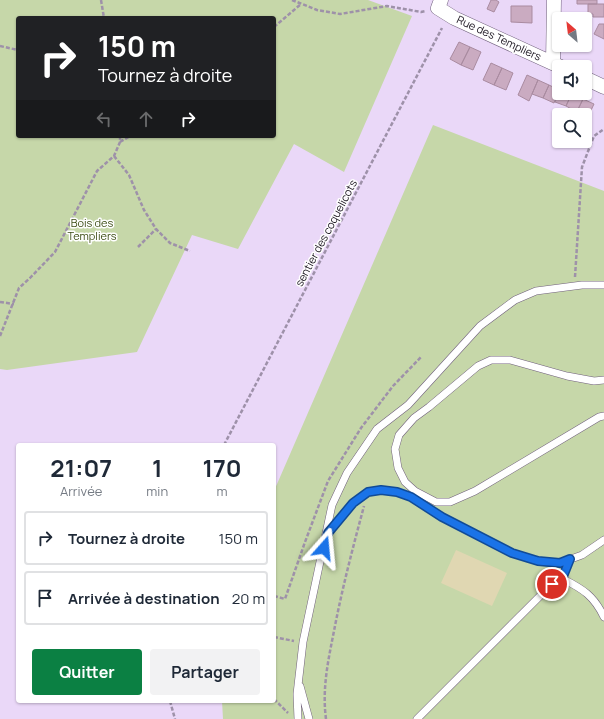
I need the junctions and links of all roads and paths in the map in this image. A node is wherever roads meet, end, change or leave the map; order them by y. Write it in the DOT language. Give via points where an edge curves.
graph roads {
  1 [pos="101,0"];
  2 [pos="292,0"];
  3 [pos="554,0"];
  4 [pos="301,4"];
  5 [pos="440,4"];
  6 [pos="104,16"];
  7 [pos="276,25"];
  8 [pos="442,28"];
  9 [pos="0,46"];
  10 [pos="16,50"];
  11 [pos="557,60"];
  12 [pos="552,63"];
  13 [pos="592,81"];
  14 [pos="604,87"];
  15 [pos="604,129"];
  16 [pos="120,138"];
  17 [pos="127,138"];
  18 [pos="120,142"];
  19 [pos="114,156"];
  20 [pos="156,229"];
  21 [pos="138,247"];
  22 [pos="190,251"];
  23 [pos="575,264"];
  24 [pos="604,285"];
  25 [pos="0,302"];
  26 [pos="14,304"];
  27 [pos="0,335"];
  28 [pos="604,380"];
  29 [pos="604,416"];
  30 [pos="225,443"];
  31 [pos="368,492"];
  32 [pos="328,533"];
  33 [pos="604,540"];
  34 [pos="570,559"];
  35 [pos="562,579"];
  36 [pos="604,617"];
  37 [pos="276,637"];
  38 [pos="303,642"];
  39 [pos="299,684"];
  40 [pos="276,701"];
  41 [pos="171,703"];
  42 [pos="288,714"];
  43 [pos="175,719"];
  44 [pos="298,719"];
  45 [pos="309,719"];
  46 [pos="326,719"];
  47 [pos="417,719"];
  1 -- 6 [label="path"];
  2 -- 4 [label="path"];
  3 -- 11 [label="street"];
  4 -- 5 [label="path" via="340,14 387,6 421,12"];
  4 -- 7 [label="path"];
  5 -- 12 [label="street, Rue des Templiers" via="454,18"];
  8 -- 30 [label="path, sentier des coquelicots"];
  9 -- 10 [label="path"];
  13 -- 14 [label="street"];
  15 -- 23 [label="path" via="594,136 582,167"];
  16 -- 18 [label="path"];
  17 -- 18 [label="path"];
  18 -- 19 [label="path"];
  19 -- 20 [label="path" via="129,174 144,210"];
  19 -- 26 [label="path" via="97,170 55,252 18,288"];
  20 -- 21 [label="path"];
  20 -- 22 [label="path" via="170,243"];
  24 -- 32 [label="lane" via="536,291 515,300 480,326 408,406 377,429 347,473 332,505"];
  25 -- 26 [label="path"];
  26 -- 27 [label="path"];
  28 -- 29 [label="lane" via="594,381 567,376 510,360 491,360 478,366 414,418 399,435 395,449 398,468 405,482 415,491 436,502 450,502 475,491"];
  31 -- 32 [label="lane" via="353,503"];
  31 -- 34 [label="lane" via="381,490 411,497 442,517 512,553 538,561 560,563"];
  31 -- 46 [label="path" via="338,609 327,664 324,702"];
  32 -- 38 [label="lane"];
  33 -- 34 [label="lane" via="582,555"];
  34 -- 35 [label="lane"];
  35 -- 36 [label="lane" via="592,596"];
  35 -- 47 [label="lane" via="552,584 533,602"];
  37 -- 38 [label="path"];
  38 -- 39 [label="lane"];
  39 -- 44 [label="lane"];
  39 -- 45 [label="lane"];
  40 -- 42 [label="path"];
  41 -- 43 [label="path"];
}
